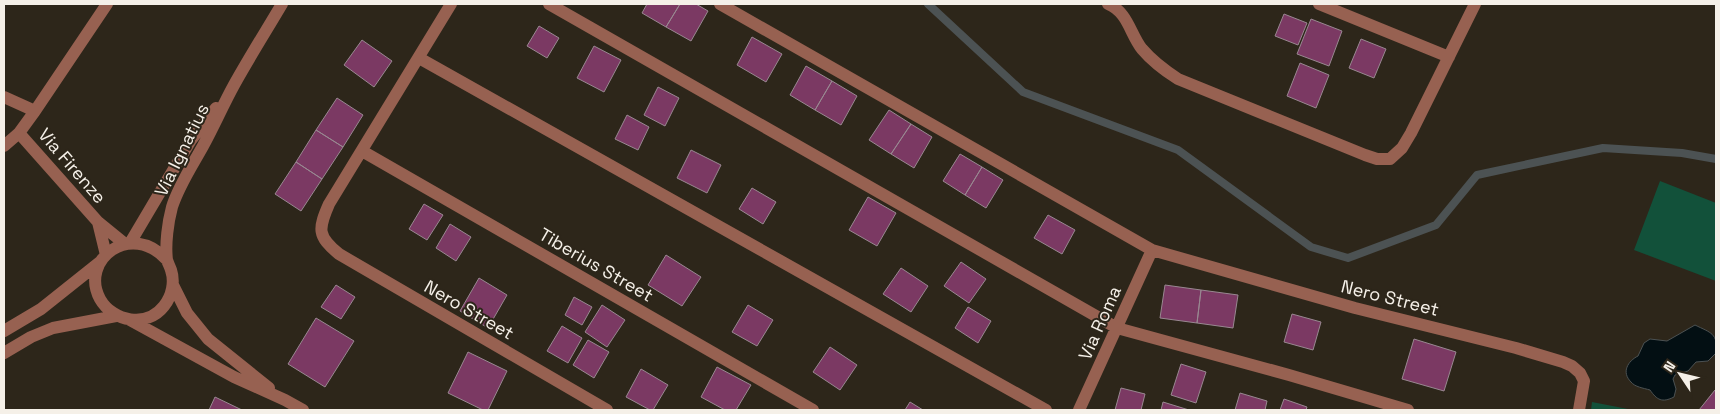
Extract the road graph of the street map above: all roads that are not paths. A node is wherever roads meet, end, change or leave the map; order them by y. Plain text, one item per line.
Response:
1 (107, 4) edge
2 (282, 4) edge
3 (451, 4) edge
4 (549, 4) edge
5 (720, 4) edge
6 (1108, 4) edge
7 (1319, 4) edge
8 (1474, 4) edge
9 (1449, 57) junction
10 (419, 58) junction
11 (233, 86) junction
12 (4, 97) edge
13 (35, 111) junction
14 (19, 132) junction
15 (4, 146) edge
16 (362, 151) junction
17 (98, 222) junction
18 (128, 244) junction
19 (1152, 250) junction
20 (104, 258) junction
21 (167, 260) junction
22 (173, 285) junction
23 (122, 318) junction
24 (1117, 328) junction
25 (4, 331) edge
26 (4, 352) edge
27 (285, 400) junction
28 (302, 410) edge
29 (607, 410) edge
30 (814, 410) edge
31 (1046, 410) edge
32 (1080, 410) edge
33 (1408, 410) edge
34 (1579, 410) edge

1 - 13 street
2 - 11 street, Via Ignatius
3 - 10 street
4 - 24 street
5 - 19 street
6 - 9 street
7 - 9 street
8 - 9 street
10 - 16 street
10 - 31 street
11 - 18 street, Via Ignatius
11 - 21 street, Via Ignatius
12 - 13 street
13 - 14 street
14 - 15 street
14 - 17 street, Via Firenze
16 - 29 street, Nero Street
16 - 30 street, Tiberius Street
17 - 18 street, Via Firenze
17 - 20 street, Via Firenze
18 - 20 street
18 - 21 street
19 - 24 street, Via Roma
19 - 34 street, Nero Street
20 - 23 street
20 - 25 street
21 - 22 street
22 - 23 street
22 - 27 street
23 - 26 street
23 - 27 street
24 - 32 street, Via Roma
24 - 33 street
27 - 28 street

